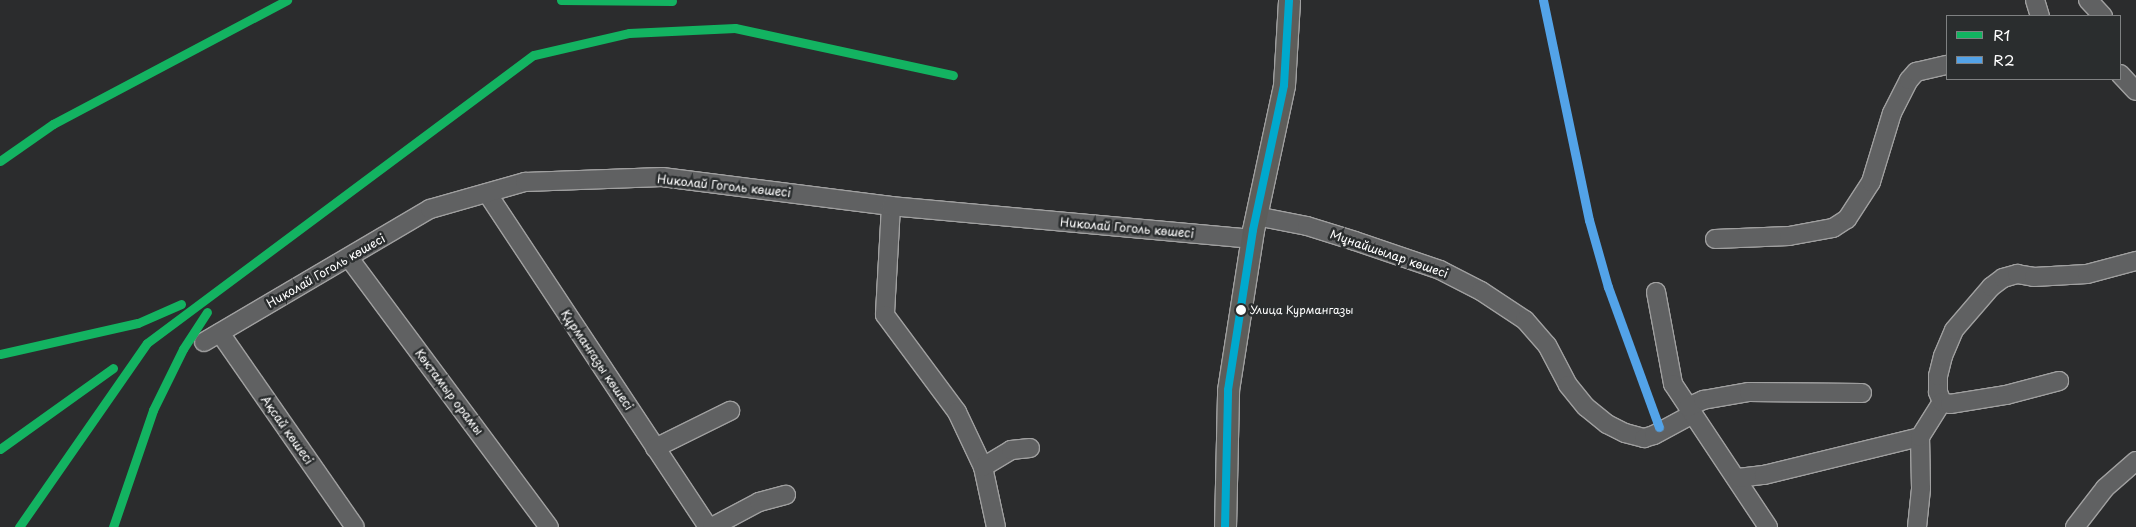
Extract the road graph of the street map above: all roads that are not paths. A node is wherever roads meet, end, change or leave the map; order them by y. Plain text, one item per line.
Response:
1 (1289, 0) edge
2 (2035, 0) edge
3 (2088, 0) edge
4 (2040, 15) edge
5 (2102, 15) edge
6 (1946, 65) edge
7 (2121, 75) edge
8 (2136, 91) edge
9 (486, 193) junction
10 (891, 206) junction
11 (1254, 228) junction
12 (1715, 238) dead end
13 (349, 258) junction
14 (2136, 261) edge
15 (1656, 292) dead end
16 (220, 333) junction
17 (204, 342) dead end
18 (2060, 381) dead end
19 (1862, 393) dead end
20 (1942, 402) junction
21 (730, 411) dead end
22 (1690, 411) junction
23 (1920, 437) junction
24 (656, 448) junction
25 (1030, 448) dead end
26 (2136, 460) edge
27 (983, 468) junction
28 (1738, 478) junction
29 (786, 495) dead end
30 (355, 527) edge
31 (548, 527) edge
32 (708, 527) edge
33 (712, 527) edge
34 (996, 527) edge
35 (1226, 527) edge
36 (1768, 527) edge
37 (1917, 527) edge
38 (2075, 527) edge

1 - 11 main road
2 - 4 street
3 - 5 street
6 - 12 street
7 - 8 street
9 - 10 street, Николай Гоголь көшесі
9 - 13 street, Николай Гоголь көшесі
9 - 24 street, Құрманғазы көшесі
10 - 11 street, Николай Гоголь көшесі
10 - 27 street
11 - 22 street, Мұнайшылар көшесі
11 - 35 main road
13 - 16 street, Николай Гоголь көшесі
13 - 31 street, Көктамыр орамы
14 - 20 street
15 - 22 street
16 - 17 street, Николай Гоголь көшесі
16 - 30 street, Ақсай көшесі
18 - 20 street
19 - 22 street, Мұнайшылар көшесі
20 - 23 street
21 - 24 street
22 - 28 street
23 - 28 street
23 - 37 street
24 - 32 street, Құрманғазы көшесі
25 - 27 street
26 - 38 street
27 - 34 street
28 - 36 street
29 - 33 street

